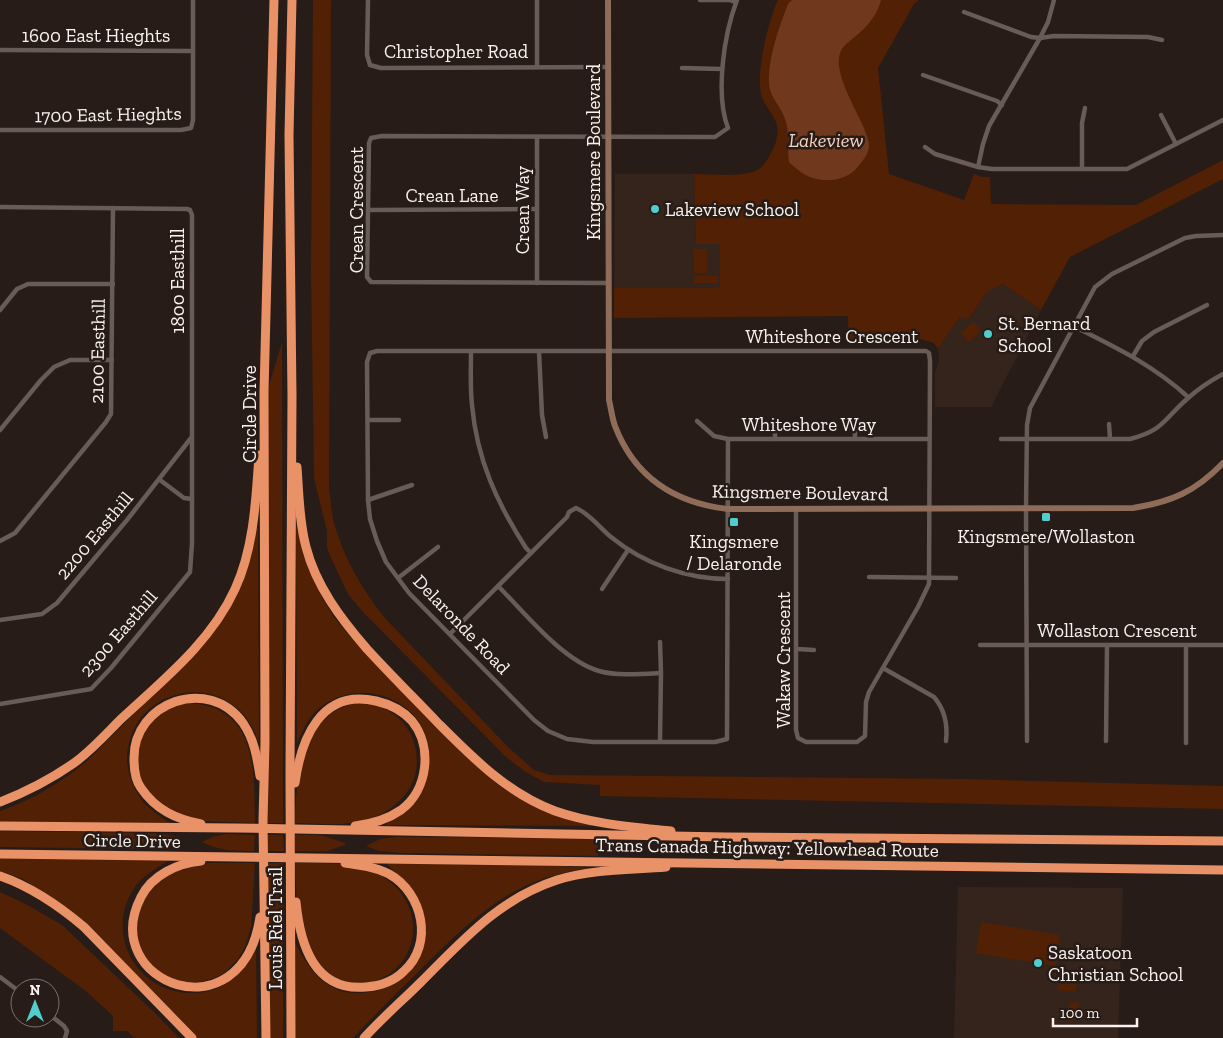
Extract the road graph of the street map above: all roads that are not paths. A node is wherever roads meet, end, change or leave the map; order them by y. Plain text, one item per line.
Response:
1 (193, 0) edge
2 (274, 0) edge
3 (292, 0) edge
4 (368, 0) edge
5 (537, 0) edge
6 (608, 0) edge
7 (700, 0) edge
8 (1054, 0) edge
9 (736, 1) edge
10 (964, 12) dead end
11 (1040, 38) junction
12 (1162, 40) dead end
13 (0, 50) edge
14 (193, 51) junction
15 (537, 67) junction
16 (608, 67) junction
17 (682, 68) dead end
18 (722, 69) junction
19 (923, 75) dead end
20 (1002, 105) junction
21 (1085, 108) dead end
22 (1161, 115) dead end
23 (1223, 120) edge
24 (0, 130) edge
25 (608, 136) junction
26 (537, 137) junction
27 (1176, 144) junction
28 (924, 147) dead end
29 (978, 167) junction
30 (1082, 169) junction
31 (0, 206) edge
32 (112, 208) junction
33 (537, 209) junction
34 (368, 210) junction
35 (1223, 235) edge
36 (537, 283) junction
37 (608, 283) junction
38 (112, 284) junction
39 (1207, 305) dead end
40 (0, 310) edge
41 (1073, 326) junction
42 (471, 351) junction
43 (539, 351) junction
44 (608, 351) junction
45 (1133, 356) junction
46 (112, 360) junction
47 (1223, 374) edge
48 (264, 392) junction
49 (292, 396) junction
50 (1188, 397) junction
51 (368, 420) junction
52 (399, 420) dead end
53 (696, 421) dead end
54 (855, 422) dead end
55 (775, 423) dead end
56 (1109, 424) dead end
57 (0, 430) edge
58 (546, 436) dead end
59 (192, 438) junction
60 (855, 438) junction
61 (1110, 438) junction
62 (728, 439) junction
63 (775, 439) junction
64 (929, 439) junction
65 (1001, 439) dead end
66 (1026, 439) junction
67 (1223, 463) edge
68 (160, 480) junction
69 (412, 485) dead end
70 (192, 500) junction
71 (368, 500) junction
72 (728, 508) junction
73 (1026, 508) junction
74 (796, 509) junction
75 (929, 509) junction
76 (0, 540) edge
77 (192, 543) joint
78 (438, 547) dead end
79 (628, 550) junction
80 (531, 553) junction
81 (398, 578) junction
82 (868, 578) dead end
83 (929, 578) junction
84 (956, 578) dead end
85 (728, 579) junction
86 (498, 586) junction
87 (602, 589) dead end
88 (0, 620) edge
89 (450, 634) junction
90 (660, 642) dead end
91 (1027, 644) junction
92 (980, 645) dead end
93 (1107, 645) junction
94 (1223, 645) edge
95 (1186, 646) junction
96 (797, 649) junction
97 (814, 650) dead end
98 (883, 668) junction
99 (660, 673) junction
100 (0, 704) edge
101 (660, 741) junction
102 (946, 741) dead end
103 (1027, 741) dead end
104 (1106, 741) dead end
105 (1186, 743) dead end
106 (0, 802) edge
107 (290, 818) junction
108 (263, 821) junction
109 (0, 826) edge
110 (236, 828) junction
111 (313, 830) junction
112 (726, 837) junction
113 (1223, 841) edge
114 (291, 845) junction
115 (0, 854) edge
116 (239, 858) junction
117 (310, 858) junction
118 (730, 862) junction
119 (1223, 870) edge
120 (0, 876) edge
121 (264, 892) junction
122 (60, 1023) edge
123 (65, 1038) edge
124 (192, 1038) edge
125 (266, 1038) edge
126 (292, 1038) edge
127 (364, 1038) edge

1 - 14 street, 1700 East Hieghts
2 - 48 highway, Circle Drive
3 - 49 highway
4 - 15 street, Christopher Road
5 - 15 street
6 - 16 street, Kingsmere Boulevard
7 - 9 street
8 - 11 street
9 - 18 street
10 - 11 street
11 - 12 street
11 - 20 street
13 - 14 street, 1600 East Hieghts
14 - 24 street, 1700 East Hieghts
15 - 16 street, Christopher Road
16 - 25 street, Kingsmere Boulevard
17 - 18 street
18 - 25 street, Crean Crescent
19 - 20 street
20 - 29 street
21 - 30 street
22 - 27 street
23 - 27 street
25 - 26 street, Crean Crescent
25 - 37 street, Kingsmere Boulevard
26 - 33 street, Crean Way
26 - 34 street, Crean Crescent
27 - 30 street
28 - 29 street
29 - 30 street
31 - 32 street, 1800 Easthill
32 - 38 street, 2100 Easthill
32 - 59 street, 1800 Easthill
33 - 34 street, Crean Lane
33 - 36 street, Crean Way
34 - 36 street, Crean Crescent
35 - 41 street, Wollaston Crescent
36 - 37 street, Crean Crescent
37 - 44 street, Kingsmere Boulevard
38 - 40 street
38 - 46 street, 2100 Easthill
39 - 45 street
41 - 45 street
41 - 66 street, Wollaston Crescent
42 - 43 street, Delaronde Road
42 - 51 street, Delaronde Road
42 - 80 street
43 - 44 street, Delaronde Road
43 - 58 street
44 - 64 street, Whiteshore Crescent
44 - 72 street, Kingsmere Boulevard
45 - 50 street
46 - 57 street
46 - 76 street, 2100 Easthill
47 - 50 street
48 - 106 highway
48 - 108 highway, Circle Drive
49 - 107 highway
49 - 112 highway
50 - 61 street
51 - 52 street
51 - 71 street, Delaronde Road
53 - 62 street
54 - 60 street
55 - 63 street
56 - 61 street
59 - 68 street, 2200 Easthill
59 - 70 street, 1800 Easthill
60 - 63 street, Whiteshore Way
60 - 64 street, Whiteshore Way
61 - 66 street
62 - 63 street, Whiteshore Way
62 - 72 street, Whiteshore Way
64 - 75 street, Whiteshore Crescent
65 - 66 street
66 - 73 street, Wollaston Crescent
67 - 73 street, Kingsmere Boulevard
68 - 70 street
68 - 88 street, 2200 Easthill
69 - 71 street
70 - 77 street, 1800 Easthill
71 - 81 street, Delaronde Road
72 - 74 street, Kingsmere Boulevard
72 - 85 street, Delaronde Road
73 - 75 street, Kingsmere Boulevard
73 - 91 street, Wollaston Crescent
74 - 75 street, Kingsmere Boulevard
74 - 96 street, Wakaw Crescent
75 - 83 street, Wakaw Crescent
77 - 100 street, 2300 Easthill
78 - 81 street
79 - 80 street
79 - 85 street
79 - 87 street
80 - 86 street
81 - 89 street, Delaronde Road
82 - 83 street
83 - 84 street
83 - 98 street, Wakaw Crescent
85 - 101 street, Delaronde Road
86 - 89 street
86 - 99 street
89 - 101 street, Delaronde Road
90 - 99 street
91 - 92 street
91 - 93 street, Wollaston Crescent
91 - 103 street
93 - 95 street, Wollaston Crescent
93 - 104 street
94 - 95 street, Wollaston Crescent
95 - 105 street
96 - 97 street
96 - 98 street, Wakaw Crescent
98 - 102 street
99 - 101 street
107 - 111 highway
107 - 114 highway, Louis Riel Trail
108 - 110 highway
108 - 121 highway, Circle Drive
109 - 110 highway, Circle Drive
110 - 111 highway, Circle Drive
111 - 112 highway, Trans Canada Highway: Yellowhead Route
112 - 113 highway, Trans Canada Highway: Yellowhead Route
114 - 117 highway
114 - 126 highway, Louis Riel Trail
115 - 116 highway, Circle Drive
116 - 117 highway, Circle Drive
116 - 121 highway
117 - 118 highway, Trans Canada Highway: Yellowhead Route
118 - 119 highway, Trans Canada Highway: Yellowhead Route
118 - 127 highway
120 - 124 highway
121 - 125 highway, Louis Riel Trail
122 - 123 street

